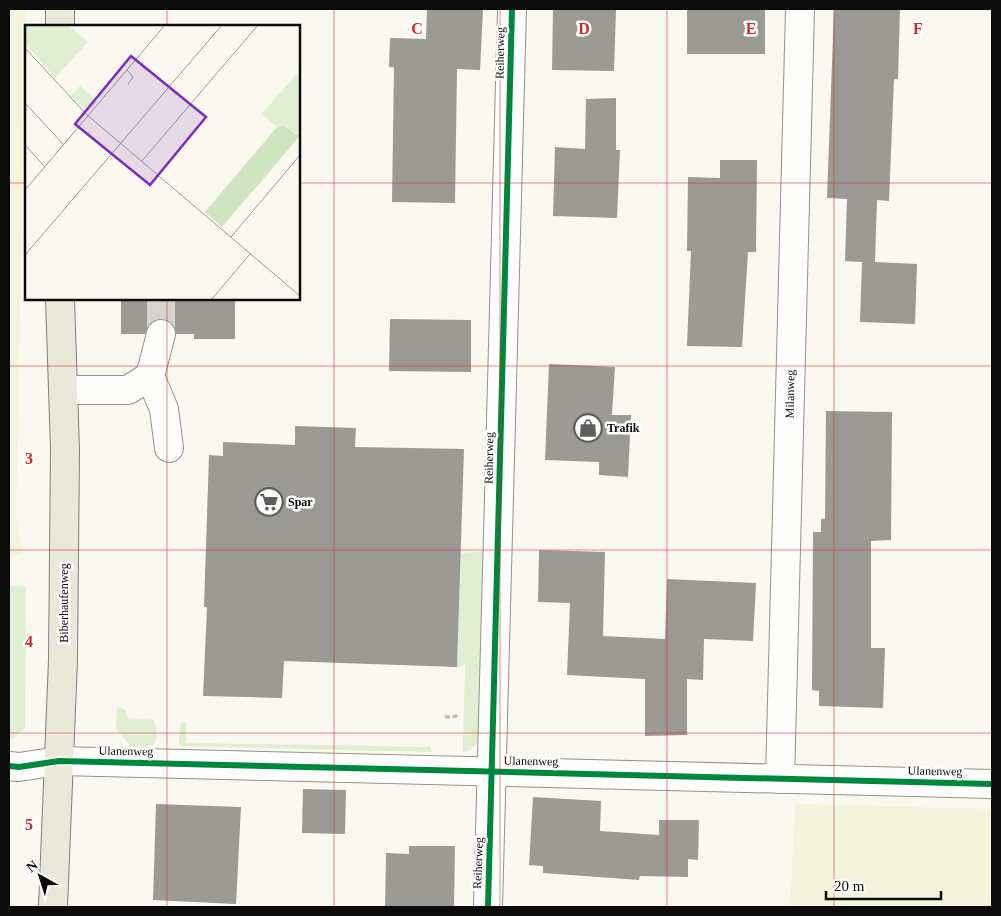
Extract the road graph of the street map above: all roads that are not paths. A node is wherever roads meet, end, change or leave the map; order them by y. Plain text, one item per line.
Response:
1 (60, 9) edge
2 (512, 9) edge
3 (800, 9) edge
4 (60, 25) edge
5 (60, 300) edge
6 (161, 334) tunnel mouth
7 (150, 376) junction
8 (64, 390) junction
9 (169, 448) dead end
10 (60, 761) junction
11 (9, 766) edge
12 (492, 772) junction
13 (780, 779) junction
14 (992, 784) edge
15 (53, 907) edge
16 (488, 907) edge

1 - 4 main road
2 - 12 street, Reiherweg
3 - 13 street, Milanweg
5 - 8 main road, Biberhaufenweg
6 - 7 street
7 - 8 street
7 - 9 street
8 - 10 main road, Biberhaufenweg
10 - 11 street, Ulanenweg
10 - 12 street, Ulanenweg
10 - 15 main road, Biberhaufenweg
12 - 13 street, Ulanenweg
12 - 16 street, Reiherweg
13 - 14 street, Ulanenweg

